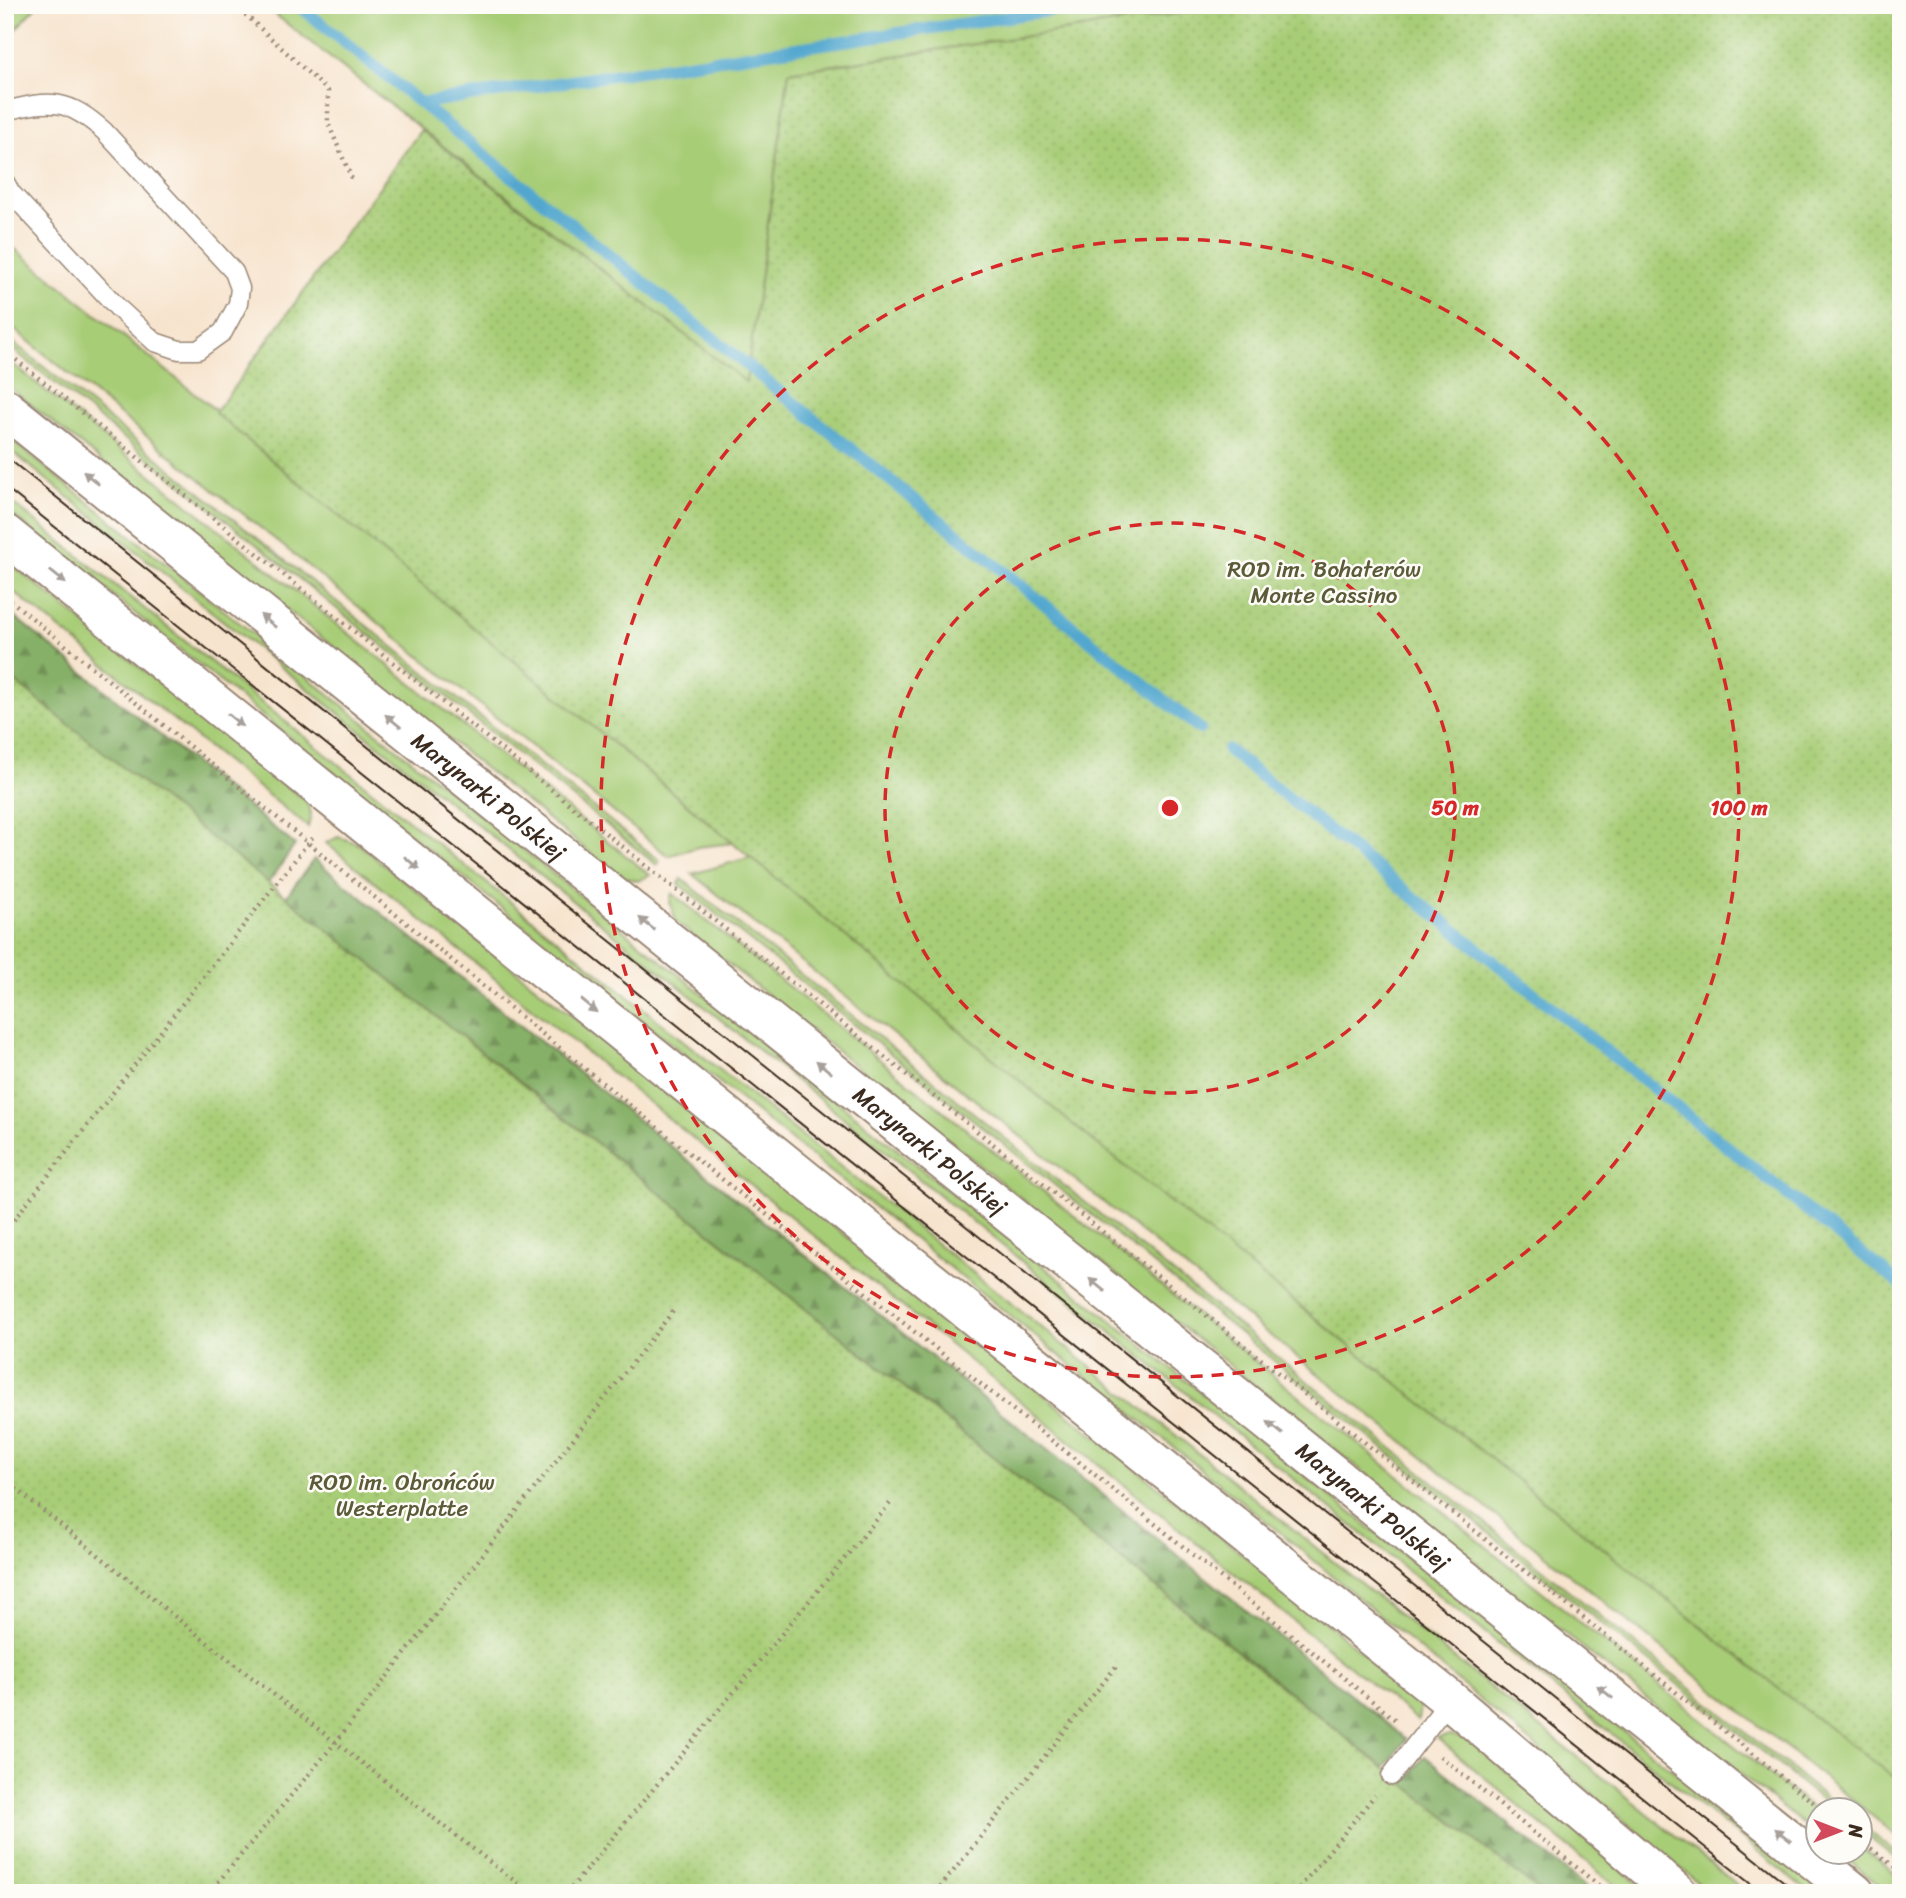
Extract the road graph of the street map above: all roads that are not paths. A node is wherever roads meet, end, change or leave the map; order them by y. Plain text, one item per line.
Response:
1 (6, 112) edge
2 (5, 182) edge
3 (5, 408) edge
4 (5, 534) edge
5 (1450, 1700) junction
6 (1391, 1776) road end
7 (1677, 1893) edge
8 (1855, 1893) edge

1 - 2 lane
8 -> 3 main road, Marynarki Polskiej
4 -> 5 main road
5 - 6 lane
5 - 7 main road

